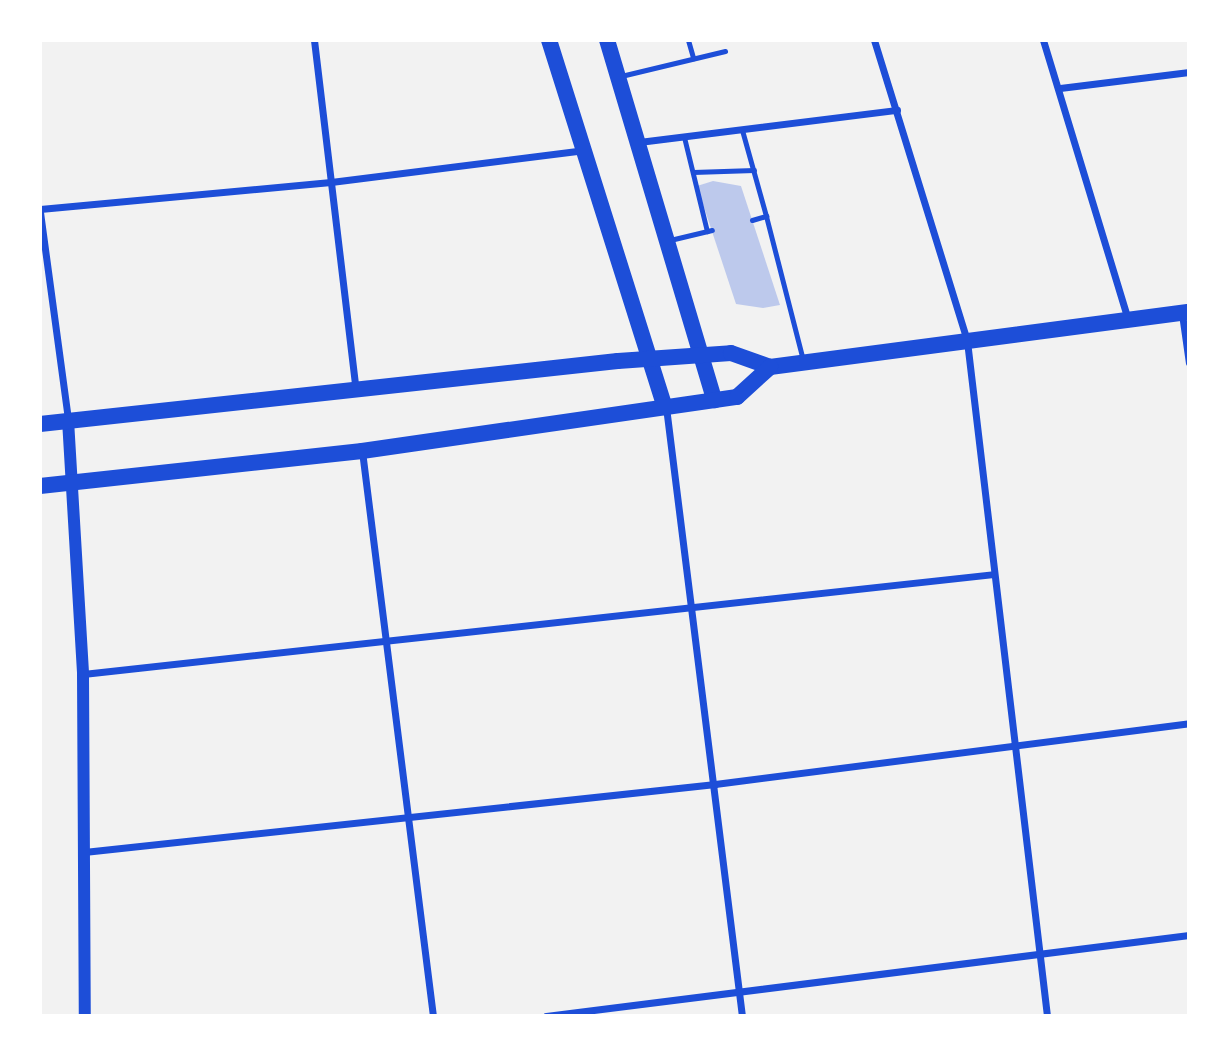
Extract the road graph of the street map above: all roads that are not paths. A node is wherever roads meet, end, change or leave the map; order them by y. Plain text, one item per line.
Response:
1 (314, 40) edge
2 (549, 40) edge
3 (607, 40) edge
4 (688, 40) edge
5 (874, 40) edge
6 (1043, 40) edge
7 (725, 51) dead end
8 (693, 58) junction
9 (1189, 72) edge
10 (618, 76) junction
11 (1060, 88) junction
12 (897, 110) junction
13 (742, 130) junction
14 (684, 137) junction
15 (639, 142) junction
16 (583, 150) junction
17 (754, 170) junction
18 (693, 172) junction
19 (331, 182) junction
20 (40, 211) edge
21 (766, 216) junction
22 (752, 220) dead end
23 (668, 241) junction
24 (1185, 312) edge
25 (1128, 320) junction
26 (967, 341) junction
27 (700, 356) junction
28 (650, 359) junction
29 (804, 363) junction
30 (1189, 363) edge
31 (771, 368) junction
32 (356, 392) junction
33 (715, 400) junction
34 (665, 407) junction
35 (68, 420) junction
36 (40, 424) edge
37 (362, 451) junction
38 (74, 481) junction
39 (43, 486) edge
40 (994, 574) junction
41 (691, 609) junction
42 (386, 641) junction
43 (83, 674) junction
44 (1189, 723) edge
45 (1015, 745) junction
46 (715, 784) junction
47 (407, 820) junction
48 (84, 852) junction
49 (1189, 935) edge
50 (1040, 954) junction
51 (739, 995) junction
52 (85, 1016) edge
53 (433, 1016) edge
54 (546, 1016) edge
55 (742, 1016) edge
56 (1047, 1016) edge

1 - 19 street
2 - 16 main road
3 - 10 main road
4 - 8 lane
5 - 12 street
6 - 11 street
7 - 8 lane
8 - 10 lane
9 - 11 street
10 - 15 main road
11 - 25 street
12 - 13 street
12 - 26 street
13 - 14 street
13 - 17 lane
14 - 15 street
14 - 18 lane
15 - 23 main road
16 - 19 street
16 - 28 main road
17 - 18 lane
17 - 21 lane
18 - 23 lane
19 - 20 street
19 - 32 street
20 - 35 street
21 - 22 lane
21 - 29 lane
23 - 27 main road
24 - 25 main road
24 - 30 street
25 - 26 main road
26 - 29 main road
26 - 40 street
27 - 28 main road
27 - 31 main road
27 - 33 main road
28 - 32 main road
28 - 34 main road
29 - 31 main road
31 - 33 main road
32 - 35 main road
33 - 34 main road
34 - 37 main road
34 - 41 street
35 - 36 main road
35 - 38 street
37 - 38 main road
37 - 42 street
38 - 39 main road
38 - 43 street
40 - 41 street
40 - 45 street
41 - 42 street
41 - 46 street
42 - 43 street
42 - 47 street
43 - 48 street
44 - 45 street
45 - 46 street
45 - 50 street
46 - 47 street
46 - 51 street
47 - 48 street
47 - 53 street
48 - 52 street
49 - 50 street
50 - 51 street
50 - 56 street
51 - 54 street
51 - 55 street

